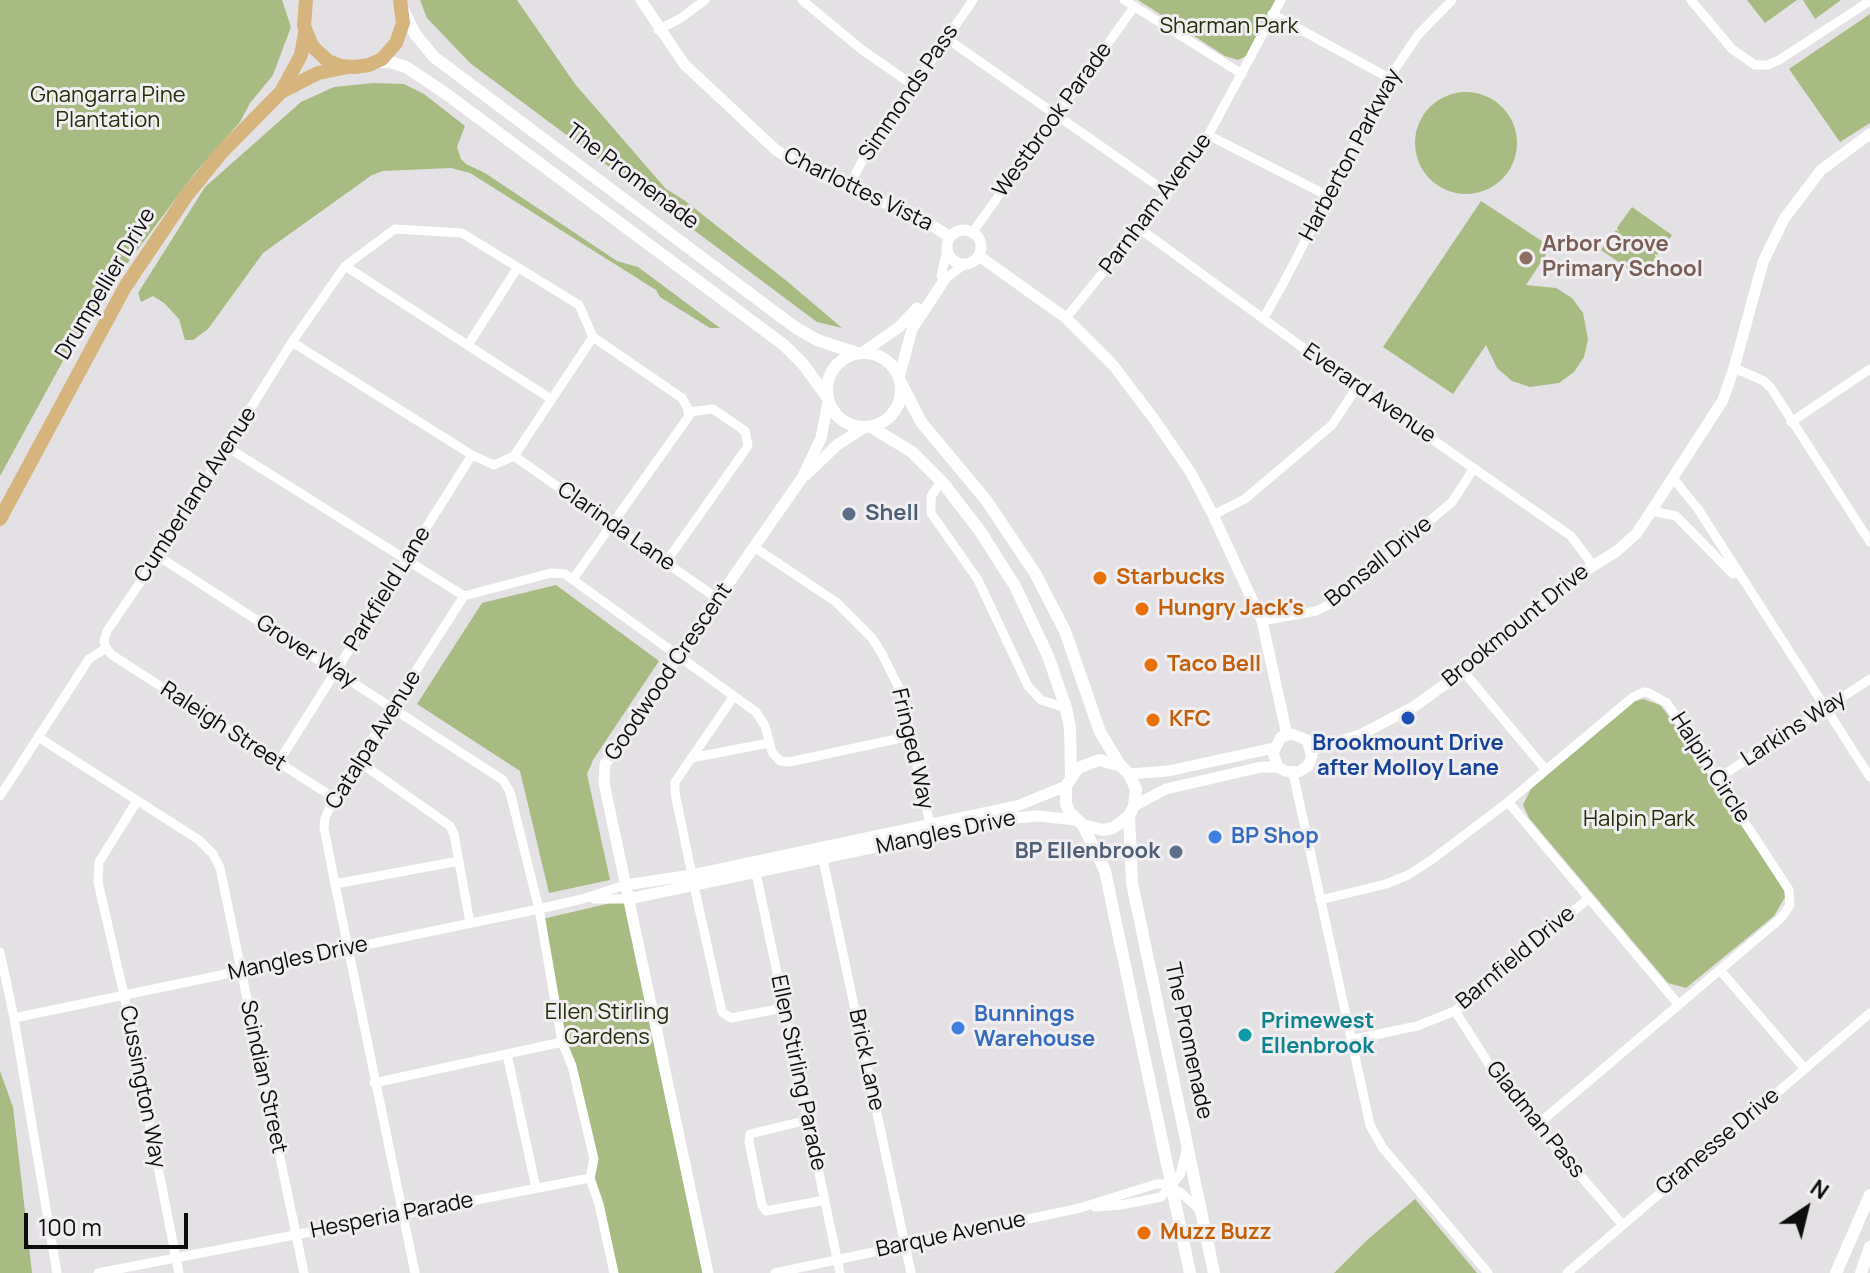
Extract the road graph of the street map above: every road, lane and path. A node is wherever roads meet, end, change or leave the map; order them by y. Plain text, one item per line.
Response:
1 (641, 0) edge
2 (705, 0) edge
3 (802, 0) edge
4 (973, 0) edge
5 (1124, 0) edge
6 (1281, 0) edge
7 (1452, 0) edge
8 (1691, 0) edge
9 (1870, 1) edge
10 (302, 4) edge
11 (401, 4) edge
12 (1134, 7) junction
13 (1272, 14) junction
14 (658, 30) junction
15 (305, 33) junction
16 (946, 38) junction
17 (376, 62) junction
18 (348, 67) junction
19 (1242, 74) junction
20 (1389, 78) junction
21 (914, 86) junction
22 (281, 92) junction
23 (1058, 116) junction
24 (1870, 134) edge
25 (1210, 136) junction
26 (849, 187) junction
27 (1168, 193) junction
28 (1328, 196) junction
29 (1140, 229) junction
30 (972, 233) junction
31 (950, 237) junction
32 (947, 250) junction
33 (979, 256) junction
34 (965, 264) junction
35 (345, 266) junction
36 (518, 267) junction
37 (943, 277) junction
38 (1066, 318) junction
39 (1263, 319) junction
40 (593, 337) junction
41 (292, 342) junction
42 (468, 345) junction
43 (860, 353) junction
44 (1734, 368) junction
45 (1870, 369) edge
46 (900, 381) junction
47 (1357, 387) junction
48 (551, 399) junction
49 (828, 399) junction
50 (688, 412) junction
51 (1791, 422) junction
52 (868, 427) junction
53 (227, 447) junction
54 (472, 455) junction
55 (514, 456) junction
56 (1474, 468) junction
57 (802, 478) junction
58 (1673, 478) junction
59 (941, 481) junction
60 (1652, 511) junction
61 (1213, 515) junction
62 (0, 519) edge
63 (612, 524) junction
64 (1870, 542) edge
65 (754, 547) junction
66 (158, 556) junction
67 (406, 560) junction
68 (666, 562) junction
69 (1592, 564) junction
70 (573, 579) junction
71 (1747, 588) junction
72 (464, 596) junction
73 (718, 599) junction
74 (1262, 621) junction
75 (109, 652) junction
76 (678, 656) junction
77 (335, 671) junction
78 (1463, 671) junction
79 (1870, 679) edge
80 (734, 696) junction
81 (1826, 707) junction
82 (1066, 708) junction
83 (393, 709) junction
84 (1287, 735) junction
85 (911, 736) junction
86 (38, 737) junction
87 (769, 743) junction
88 (1274, 748) junction
89 (1312, 750) junction
90 (691, 758) junction
91 (358, 761) junction
92 (278, 763) junction
93 (1278, 767) junction
94 (1125, 770) junction
95 (1546, 770) junction
96 (1293, 773) junction
97 (1870, 777) edge
98 (1717, 779) junction
99 (1068, 781) junction
100 (0, 796) edge
101 (334, 798) junction
102 (137, 801) junction
103 (1508, 802) junction
104 (1001, 809) junction
105 (1132, 811) junction
106 (991, 823) junction
107 (1079, 823) junction
108 (930, 824) junction
109 (822, 853) junction
110 (459, 861) junction
111 (756, 873) junction
112 (693, 880) junction
113 (335, 884) junction
114 (625, 885) junction
115 (1589, 898) junction
116 (582, 899) junction
117 (628, 899) junction
118 (1320, 900) junction
119 (539, 909) junction
120 (470, 923) junction
121 (348, 949) junction
122 (0, 952) edge
123 (1720, 970) junction
124 (241, 971) junction
125 (124, 995) junction
126 (1678, 1004) junction
127 (783, 1008) junction
128 (1455, 1011) junction
129 (1870, 1013) edge
130 (14, 1018) junction
131 (1350, 1040) junction
132 (562, 1042) junction
133 (507, 1054) junction
134 (1805, 1069) junction
135 (374, 1083) junction
136 (808, 1120) junction
137 (1537, 1125) junction
138 (1187, 1142) junction
139 (590, 1178) junction
140 (1171, 1187) junction
141 (536, 1188) junction
142 (1870, 1195) edge
143 (825, 1200) junction
144 (1870, 1205) edge
145 (1080, 1208) junction
146 (1201, 1211) junction
147 (402, 1214) junction
148 (1622, 1224) junction
149 (1851, 1233) junction
150 (296, 1234) junction
151 (906, 1245) junction
152 (1870, 1247) edge
153 (176, 1258) junction
154 (838, 1260) junction
155 (57, 1273) edge
156 (98, 1273) edge
157 (179, 1273) edge
158 (304, 1273) edge
159 (415, 1273) edge
160 (614, 1273) edge
161 (708, 1273) edge
162 (775, 1273) edge
163 (840, 1273) edge
164 (911, 1273) edge
165 (1190, 1273) edge
166 (1214, 1273) edge
167 (1488, 1273) edge
168 (1567, 1273) edge
169 (1836, 1273) edge
170 (1861, 1273) edge

1 - 14 street, Charlottes Vista
2 - 14 street
3 - 21 street
4 - 16 street, Simmonds Pass
5 - 12 street
6 - 13 street, Parnham Avenue
7 - 20 street, Harberton Parkway
8 - 9 street
10 - 15 main road
11 - 17 main road
11 - 43 main road, The Promenade
12 - 19 street
12 - 23 street, Westbrook Parade
13 - 19 street, Parnham Avenue
13 - 20 street
14 - 26 street, Charlottes Vista
15 - 18 main road
15 - 22 main road, Drumpellier Drive
16 - 21 street, Simmonds Pass
16 - 23 street
17 - 18 main road, Drumpellier Drive
17 - 49 main road, The Promenade
18 - 22 main road, Drumpellier Drive
19 - 25 street, Parnham Avenue
20 - 28 street, Harberton Parkway
21 - 26 street, Simmonds Pass
22 - 62 main road, Drumpellier Drive
23 - 27 street
23 - 30 street, Westbrook Parade
24 - 44 street, Brookmount Drive
25 - 27 street, Parnham Avenue
25 - 28 street
26 - 31 street, Charlottes Vista
27 - 29 street, Parnham Avenue
28 - 39 street, Harberton Parkway
29 - 38 street, Parnham Avenue
29 - 39 street, Everard Avenue
30 - 31 street
30 - 33 street
31 - 32 street
32 - 34 street
32 - 37 street
33 - 34 street
33 - 38 street
34 - 37 street
35 - 36 street, Cumberland Avenue
35 - 41 street, Cumberland Avenue
35 - 42 street
36 - 40 street, Cumberland Avenue
36 - 42 street
37 - 43 street
37 - 46 street
38 - 61 street
39 - 47 street, Everard Avenue
40 - 48 street
40 - 50 street, Cumberland Avenue
41 - 53 street, Cumberland Avenue
41 - 54 street
42 - 48 street
43 - 46 main road
43 - 49 main road
44 - 51 street
44 - 58 street, Brookmount Drive
45 - 51 street
46 - 52 main road
46 - 94 main road
47 - 56 street, Everard Avenue
47 - 61 street
48 - 55 street
49 - 52 main road
49 - 57 street, Goodwood Crescent
50 - 63 street
50 - 68 street
51 - 64 street
52 - 57 street, Goodwood Crescent
52 - 59 main road
53 - 66 street, Cumberland Avenue
53 - 67 street
54 - 55 street
54 - 67 street, Parkfield Lane
55 - 63 street, Clarinda Lane
56 - 69 street, Everard Avenue
56 - 74 street, Bonsall Drive
57 - 65 street, Goodwood Crescent
58 - 60 street, Brookmount Drive
58 - 71 street
59 - 82 main road
59 - 82 street
60 - 69 street, Brookmount Drive
60 - 71 street
61 - 74 street
63 - 68 street, Clarinda Lane
63 - 70 street
65 - 73 street, Goodwood Crescent
65 - 85 street, Fringed Way
66 - 75 street, Cumberland Avenue
66 - 77 street, Grover Way
67 - 72 street
67 - 77 street, Parkfield Lane
68 - 73 street, Clarinda Lane
69 - 78 street, Brookmount Drive
70 - 72 street
70 - 76 street
71 - 81 street
72 - 83 street, Catalpa Avenue
73 - 76 street, Goodwood Crescent
74 - 84 street
75 - 86 street, Cumberland Avenue
75 - 92 street, Raleigh Street
76 - 80 street
76 - 114 street, Goodwood Crescent
77 - 83 street, Grover Way
77 - 92 street, Parkfield Lane
78 - 89 street, Brookmount Drive
78 - 95 street
79 - 81 street, Larkins Way
80 - 87 street
80 - 90 street
81 - 97 street
81 - 98 street, Larkins Way
82 - 99 main road
83 - 91 street, Catalpa Avenue
83 - 119 street, Grover Way
84 - 88 street
84 - 89 street
85 - 87 street
85 - 108 street, Fringed Way
86 - 100 street, Cumberland Avenue
86 - 102 street, Scindian Street
87 - 90 street
88 - 93 street
88 - 94 street
89 - 96 street
90 - 112 street
91 - 101 street, Catalpa Avenue
91 - 110 street
92 - 101 street, Raleigh Street
93 - 96 street
93 - 105 street
94 - 99 main road
94 - 105 main road
95 - 98 street, Halpin Circle
95 - 103 street, Halpin Circle
96 - 118 street
98 - 123 street, Halpin Circle
99 - 104 street, Mangles Drive
99 - 107 main road
101 - 113 street, Catalpa Avenue
102 - 124 street, Scindian Street
102 - 125 street, Cussington Way
103 - 115 street
103 - 118 street, Halpin Circle
104 - 106 street
104 - 108 street, Mangles Drive
105 - 107 main road
105 - 138 main road, The Promenade
106 - 107 street, Mangles Drive
106 - 109 street, Mangles Drive
107 - 140 main road, The Promenade
108 - 109 street, Mangles Drive
109 - 111 street, Mangles Drive
109 - 112 street, Mangles Drive
109 - 151 street, Brick Lane
110 - 113 street
110 - 120 street
111 - 112 street, Mangles Drive
111 - 127 street, Ellen Stirling Parade
112 - 114 street, Mangles Drive
112 - 117 street, Mangles Drive
112 - 127 street
113 - 121 street, Catalpa Avenue
114 - 116 street, Mangles Drive
114 - 117 street, Goodwood Crescent
115 - 126 street
115 - 128 street, Barnfield Drive
116 - 117 street, Mangles Drive
116 - 119 street, Mangles Drive
117 - 161 street
118 - 131 street
119 - 120 street, Mangles Drive
119 - 132 street, Grover Way
120 - 121 street, Mangles Drive
121 - 124 street, Mangles Drive
121 - 135 street, Catalpa Avenue
122 - 130 street
123 - 126 street, Halpin Circle
123 - 134 street
124 - 125 street, Mangles Drive
124 - 150 street, Scindian Street
125 - 130 street, Mangles Drive
125 - 153 street, Cussington Way
126 - 137 street, Halpin Circle
127 - 136 street, Ellen Stirling Parade
128 - 131 street, Barnfield Drive
128 - 137 street, Gladman Pass
129 - 134 street, Granesse Drive
130 - 155 street
131 - 167 street
132 - 133 street
132 - 139 street, Grover Way
133 - 135 street
133 - 141 street
134 - 148 street, Granesse Drive
135 - 147 street, Catalpa Avenue
136 - 143 street, Ellen Stirling Parade
136 - 143 street
137 - 148 street, Gladman Pass
138 - 140 street
138 - 146 main road, The Promenade
139 - 141 street, Hesperia Parade
139 - 160 street
140 - 145 street, Barque Avenue
140 - 145 street, Barque Avenue
140 - 146 street
140 - 165 main road, The Promenade
141 - 147 street, Hesperia Parade
142 - 149 main road
143 - 154 street, Ellen Stirling Parade
144 - 149 street
145 - 151 street, Barque Avenue
146 - 166 main road, The Promenade
147 - 150 street, Hesperia Parade
147 - 159 street, Catalpa Avenue
148 - 168 street, Granesse Drive
149 - 169 main road
150 - 153 street, Hesperia Parade
150 - 158 street, Scindian Street
151 - 154 street, Barque Avenue
151 - 164 street, Brick Lane
152 - 170 main road
153 - 156 street, Hesperia Parade
153 - 157 street, Cussington Way
154 - 162 street, Barque Avenue
154 - 163 street, Ellen Stirling Parade

